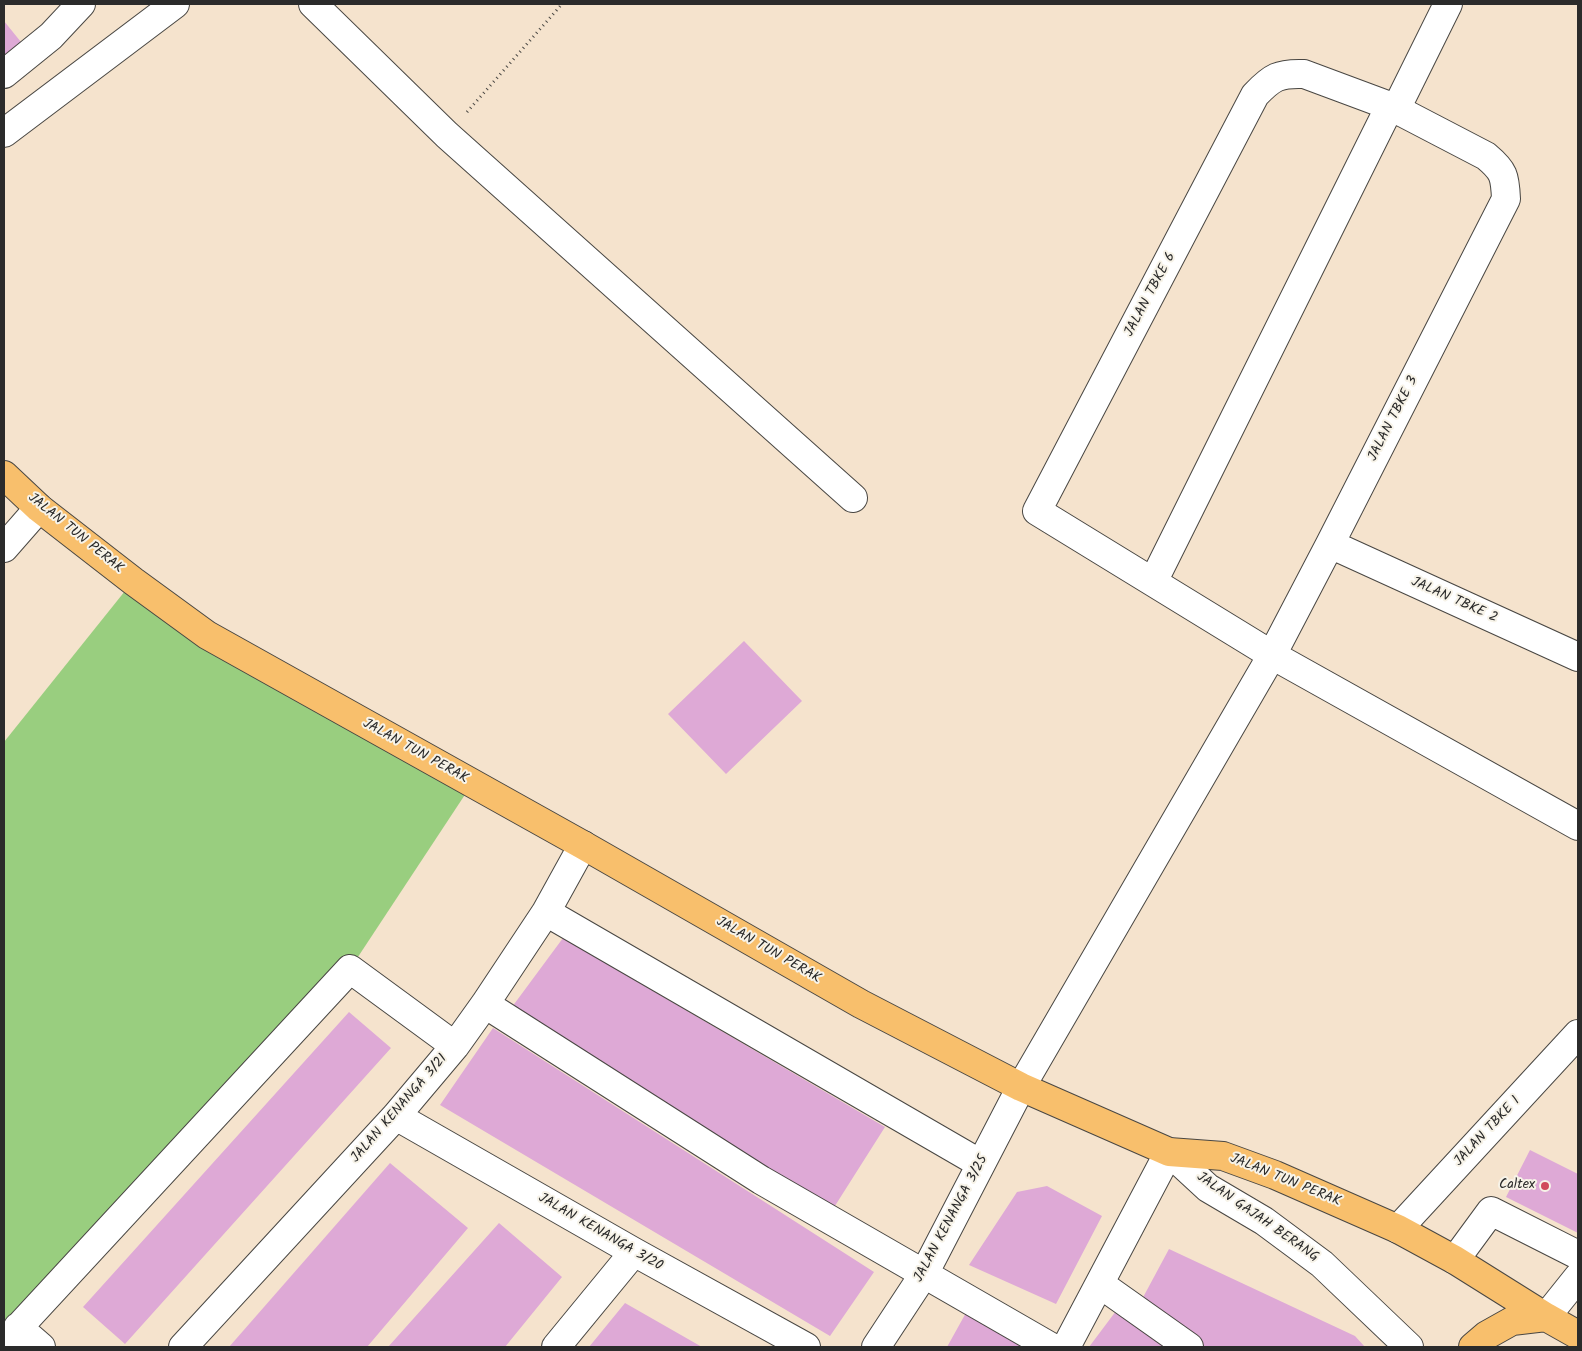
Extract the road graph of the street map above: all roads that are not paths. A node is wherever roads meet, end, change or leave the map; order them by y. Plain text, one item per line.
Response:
1 (81, 4) edge
2 (175, 4) edge
3 (313, 4) edge
4 (1448, 4) edge
5 (4, 74) edge
6 (1392, 108) junction
7 (4, 134) edge
8 (4, 475) edge
9 (852, 498) dead end
10 (40, 508) junction
11 (1330, 544) junction
12 (4, 548) edge
13 (1153, 582) junction
14 (1272, 655) junction
15 (1578, 657) edge
16 (1578, 826) edge
17 (583, 845) junction
18 (546, 912) junction
19 (485, 1004) junction
20 (1578, 1034) edge
21 (455, 1046) junction
22 (1021, 1086) junction
23 (396, 1116) junction
24 (1169, 1152) junction
25 (980, 1164) junction
26 (1398, 1229) junction
27 (634, 1252) junction
28 (1578, 1255) edge
29 (1454, 1260) junction
30 (924, 1274) junction
31 (1578, 1277) edge
32 (1100, 1284) junction
33 (1546, 1317) junction
34 (11, 1335) edge
35 (1578, 1335) edge
36 (41, 1347) edge
37 (182, 1347) edge
38 (556, 1347) edge
39 (806, 1347) edge
40 (876, 1347) edge
41 (1051, 1347) edge
42 (1066, 1347) edge
43 (1189, 1347) edge
44 (1409, 1347) edge
45 (1473, 1347) edge

1 - 5 street
2 - 7 street
3 - 9 street
4 - 6 street
6 - 11 street, JALAN TBKE 3
6 - 13 street
6 - 13 street, JALAN TBKE 6
8 - 10 main road, JALAN TUN PERAK
10 - 12 street
10 - 17 main road, JALAN TUN PERAK
11 - 14 street, JALAN TBKE 3
11 - 15 street, JALAN TBKE 2
13 - 14 street
14 - 16 street
14 - 22 street, JALAN KENANGA 3/25
17 - 18 street, JALAN KENANGA 3/21
17 - 22 main road, JALAN TUN PERAK
18 - 19 street, JALAN KENANGA 3/21
18 - 25 street
19 - 21 street, JALAN KENANGA 3/21
19 - 30 street
20 - 26 street, JALAN TBKE 1
21 - 23 street, JALAN KENANGA 3/21
21 - 34 street
22 - 24 main road, JALAN TUN PERAK
22 - 25 street, JALAN KENANGA 3/25
23 - 27 street, JALAN KENANGA 3/20
23 - 37 street, JALAN KENANGA 3/21
24 - 26 main road, JALAN TUN PERAK
24 - 32 street
24 - 44 street, JALAN GAJAH BERANG
25 - 30 street, JALAN KENANGA 3/25
26 - 29 main road, JALAN TUN PERAK
27 - 38 street
27 - 39 street, JALAN KENANGA 3/20
28 - 29 street
29 - 33 main road, JALAN TUN PERAK
30 - 40 street, JALAN KENANGA 3/25
30 - 41 street
31 - 33 street
32 - 42 street
32 - 43 street
33 - 35 main road, JALAN TUN PERAK
33 - 45 main road
34 - 36 street

